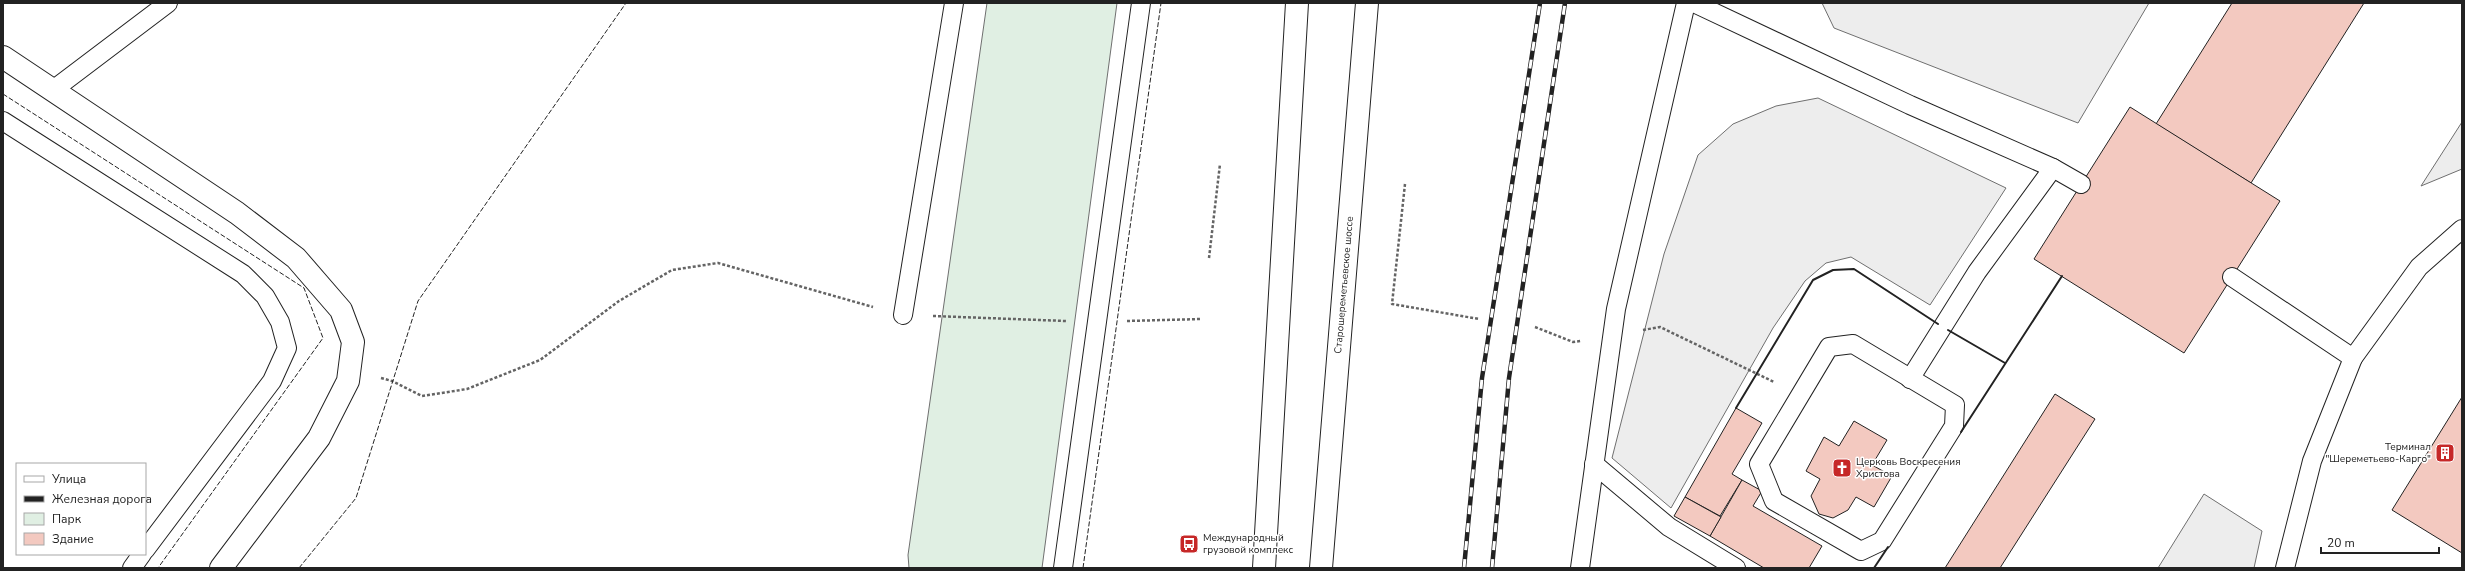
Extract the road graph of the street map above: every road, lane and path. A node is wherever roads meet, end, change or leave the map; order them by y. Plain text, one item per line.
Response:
1 (168, 3) edge
2 (954, 3) edge
3 (1141, 3) edge
4 (1296, 3) edge
5 (1367, 3) edge
6 (1686, 3) edge
7 (1694, 3) edge
8 (3, 57) edge
9 (53, 90) junction
10 (3, 121) edge
11 (1220, 164) dead end
12 (2053, 168) junction
13 (1406, 184) dead end
14 (2081, 184) dead end
15 (2462, 229) edge
16 (1209, 258) dead end
17 (2232, 277) dead end
18 (904, 315) junction
19 (1479, 318) dead end
20 (1201, 319) dead end
21 (1096, 322) junction
22 (1534, 327) dead end
23 (1611, 336) junction
24 (2353, 358) junction
25 (349, 370) junction
26 (1910, 379) junction
27 (1799, 397) junction
28 (1594, 464) junction
29 (146, 549) edge
30 (141, 555) edge
31 (132, 568) edge
32 (222, 568) edge
33 (1063, 568) edge
34 (1264, 568) edge
35 (1321, 568) edge
36 (1580, 568) edge
37 (1736, 568) edge
38 (2285, 568) edge

1 - 9 lane
2 - 18 lane
3 - 21 lane
4 - 34 main road
5 - 35 main road, Старошереметьевское шоссе
6 - 23 lane
7 - 12 lane
8 - 9 main road
9 - 25 main road
10 - 29 lane
11 - 16 path
12 - 14 lane
12 - 26 lane
13 - 19 path
15 - 24 lane
17 - 24 lane
18 - 21 path
18 - 25 path
20 - 21 path
21 - 33 lane
22 - 23 path
23 - 27 path
23 - 28 lane
24 - 38 lane
25 - 32 main road
26 - 27 lane
26 - 27 lane
28 - 36 lane
28 - 37 lane
30 - 31 lane

